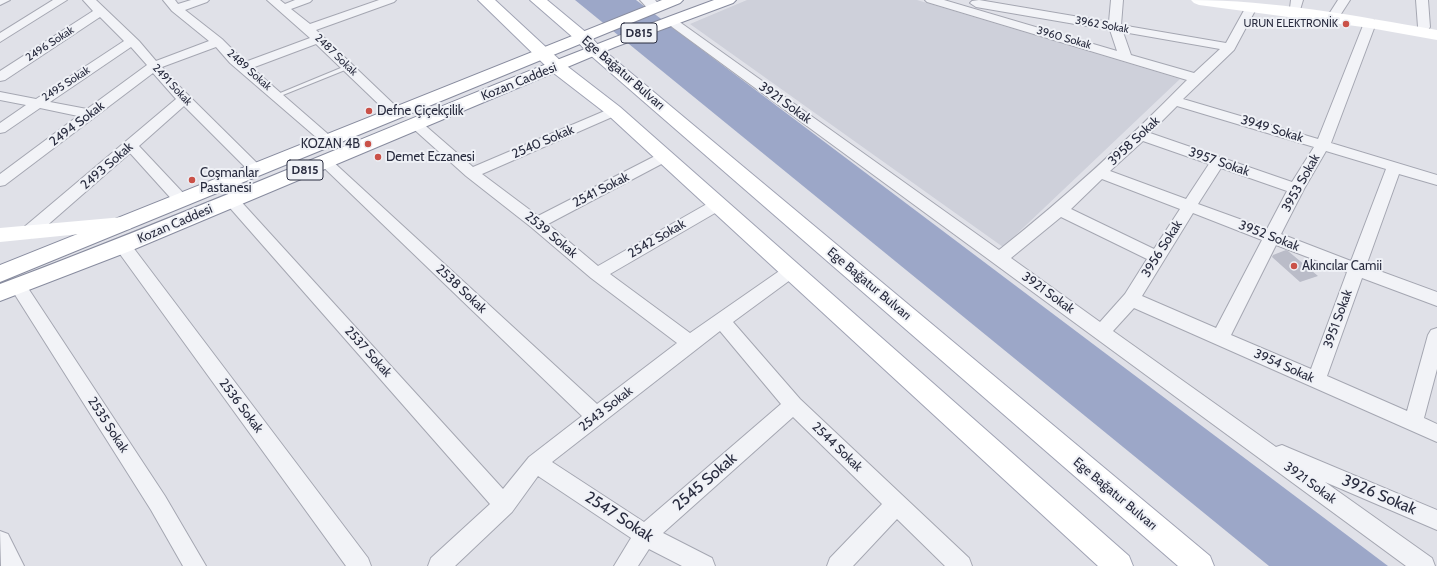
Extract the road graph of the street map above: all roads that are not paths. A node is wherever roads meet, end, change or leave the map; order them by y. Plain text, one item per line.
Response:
1 (4, 0) edge
2 (61, 0) edge
3 (89, 0) edge
4 (204, 0) edge
5 (306, 0) edge
6 (390, 0) edge
7 (486, 0) edge
8 (538, 0) edge
9 (675, 0) edge
10 (728, 0) edge
11 (931, 0) edge
12 (1117, 0) edge
13 (1199, 0) edge
14 (1234, 0) edge
15 (1344, 0) edge
16 (1422, 0) edge
17 (0, 2) edge
18 (172, 4) edge
19 (278, 4) edge
20 (651, 4) edge
21 (972, 4) edge
22 (1297, 4) edge
23 (1251, 7) junction
24 (101, 11) junction
25 (1335, 14) junction
26 (670, 21) junction
27 (1370, 23) junction
28 (1115, 27) junction
29 (308, 29) junction
30 (1433, 30) edge
31 (0, 38) edge
32 (318, 39) junction
33 (132, 41) junction
34 (596, 41) junction
35 (218, 42) junction
36 (1230, 47) junction
37 (1125, 56) junction
38 (549, 60) junction
39 (154, 66) junction
40 (243, 67) junction
41 (348, 67) junction
42 (0, 77) edge
43 (1196, 78) junction
44 (0, 96) edge
45 (276, 96) junction
46 (184, 99) junction
47 (1176, 101) junction
48 (36, 103) junction
49 (614, 112) junction
50 (396, 113) junction
51 (90, 114) junction
52 (415, 124) junction
53 (0, 128) edge
54 (1141, 134) junction
55 (328, 141) junction
56 (1323, 144) junction
57 (130, 145) junction
58 (664, 157) junction
59 (325, 162) junction
60 (1217, 162) junction
61 (1394, 167) junction
62 (256, 170) junction
63 (471, 173) junction
64 (1100, 173) junction
65 (1437, 180) edge
66 (0, 181) edge
67 (1296, 189) junction
68 (181, 200) junction
69 (231, 200) junction
70 (717, 205) junction
71 (1190, 206) junction
72 (1060, 210) junction
73 (538, 223) junction
74 (29, 232) junction
75 (0, 235) edge
76 (1273, 237) junction
77 (117, 239) junction
78 (1158, 257) junction
79 (1000, 258) junction
80 (1355, 269) junction
81 (791, 271) junction
82 (0, 274) edge
83 (597, 274) junction
84 (9, 290) edge
85 (1131, 299) junction
86 (1437, 299) edge
87 (722, 320) junction
88 (1101, 332) junction
89 (1437, 335) edge
90 (1220, 338) junction
91 (690, 343) junction
92 (1316, 380) junction
93 (793, 405) junction
94 (597, 417) junction
95 (1413, 423) junction
96 (1437, 433) edge
97 (1254, 442) junction
98 (536, 463) junction
99 (504, 504) junction
100 (896, 504) junction
101 (1437, 520) edge
102 (645, 535) junction
103 (0, 541) edge
104 (13, 566) edge
105 (195, 566) edge
106 (360, 566) edge
107 (439, 566) edge
108 (625, 566) edge
109 (704, 566) edge
110 (838, 566) edge
111 (961, 566) edge
112 (1119, 566) edge
113 (1200, 566) edge
114 (1424, 566) edge

1 - 17 street
2 - 31 street
3 - 24 street, 2491 Sokak
4 - 18 street
5 - 19 street
6 - 29 street
7 - 38 main road
8 - 34 main road, Ege Bağatur Bulvarı
9 - 20 main road, Kozan Caddesi / D815
10 - 26 main road, Kozan Caddesi / D815
11 - 21 street, 3960 Sokak
12 - 28 street
13 - 23 main road
14 - 22 main road
15 - 25 street
16 - 30 street
18 - 35 street, 2489 Sokak
19 - 29 street, 2487 Sokak
20 - 34 main road, Kozan Caddesi / D815
21 - 28 street, 3962 Sokak
21 - 37 street, 3960 Sokak
22 - 25 main road
23 - 27 main road
23 - 36 street, 3958 Sokak
24 - 33 street, 2491 Sokak
24 - 42 street, 2496 Sokak
25 - 30 main road
26 - 34 main road, Kozan Caddesi / D815
26 - 79 street, 3921 Sokak
27 - 30 main road
27 - 56 street, 3953 Sokak
28 - 36 street, 3962 Sokak
28 - 37 street
29 - 32 street, 2487 Sokak
32 - 40 street
32 - 41 street, 2487 Sokak
33 - 39 street, 2491 Sokak
33 - 48 street, 2495 Sokak
34 - 38 main road, Kozan Caddesi / D815
34 - 113 main road, Ege Bağatur Bulvarı
35 - 39 street, 2494 Sokak
35 - 40 street, 2489 Sokak
36 - 43 street, 3958 Sokak
37 - 43 street, 3960 Sokak
38 - 49 main road
38 - 50 main road, Kozan Caddesi / D815
38 - 52 main road, Kozan Caddesi / D815
39 - 46 street, 2491 Sokak
39 - 51 street, 2494 Sokak
40 - 45 street, 2489 Sokak
41 - 45 lane
41 - 50 street, 2487 Sokak
43 - 47 street, 3958 Sokak
44 - 48 street
45 - 55 street, 2489 Sokak
46 - 57 street, 2493 Sokak
46 - 62 street, 2491 Sokak
47 - 54 street, 3958 Sokak
47 - 56 street, 3949 Sokak
48 - 51 street
48 - 53 street, 2495 Sokak
49 - 58 main road
49 - 63 street, 2540 Sokak
50 - 55 main road, Kozan Caddesi / D815
51 - 66 street, 2494 Sokak
52 - 59 main road, Kozan Caddesi / D815
52 - 63 street, 2539 Sokak
54 - 60 street, 3957 Sokak
54 - 64 street, 3958 Sokak
55 - 62 main road, Kozan Caddesi / D815
56 - 61 street, 3949 Sokak
56 - 67 street, 3953 Sokak
57 - 68 street
57 - 74 street, 2493 Sokak
58 - 70 main road
58 - 73 street, 2541 Sokak
59 - 69 main road, Kozan Caddesi / D815
59 - 94 street, 2538 Sokak
60 - 67 street, 3957 Sokak
60 - 71 street, 3956 Sokak
61 - 65 street, 3949 Sokak
61 - 80 street, 3951 Sokak
62 - 68 main road, Kozan Caddesi / D815
63 - 73 street, 2539 Sokak
64 - 71 street, 3952 Sokak
64 - 72 street, 3958 Sokak
67 - 76 street, 3953 Sokak
68 - 77 main road, Kozan Caddesi / D815
69 - 77 main road, Kozan Caddesi / D815
69 - 99 street, 2537 Sokak
70 - 81 main road
70 - 83 street, 2542 Sokak
71 - 76 street, 3952 Sokak
71 - 78 street, 3956 Sokak
72 - 78 street
72 - 79 street, 3958 Sokak
73 - 83 street, 2539 Sokak
74 - 75 main road
74 - 77 main road
76 - 80 street, 3952 Sokak
76 - 90 street, 3953 Sokak
77 - 82 main road, Kozan Caddesi / D815
77 - 84 main road, Kozan Caddesi / D815
77 - 106 street, 2536 Sokak
78 - 85 street, 3956 Sokak
79 - 88 street, 3921 Sokak
80 - 86 street, 3952 Sokak
80 - 92 street, 3951 Sokak
81 - 87 street, 2543 Sokak
81 - 112 main road
83 - 91 street, 2539 Sokak
84 - 105 street, 2535 Sokak
85 - 88 street, 3956 Sokak
85 - 90 street, 3954 Sokak
87 - 91 street, 2543 Sokak
87 - 93 street, 2544 Sokak
88 - 97 street, 3921 Sokak
89 - 95 street
90 - 92 street, 3954 Sokak
91 - 94 street, 2543 Sokak
92 - 95 street, 3954 Sokak
93 - 100 street, 2544 Sokak
93 - 102 street, 2545 Sokak
94 - 98 street, 2543 Sokak
95 - 96 street, 3954 Sokak
97 - 101 street, 3926 Sokak
97 - 114 street, 3921 Sokak
98 - 99 street, 2543 Sokak
98 - 102 street, 2547 Sokak
99 - 107 street, 2543 Sokak
100 - 110 street
100 - 111 street, 2544 Sokak
102 - 108 street, 2545 Sokak
102 - 109 street, 2547 Sokak
103 - 104 street

